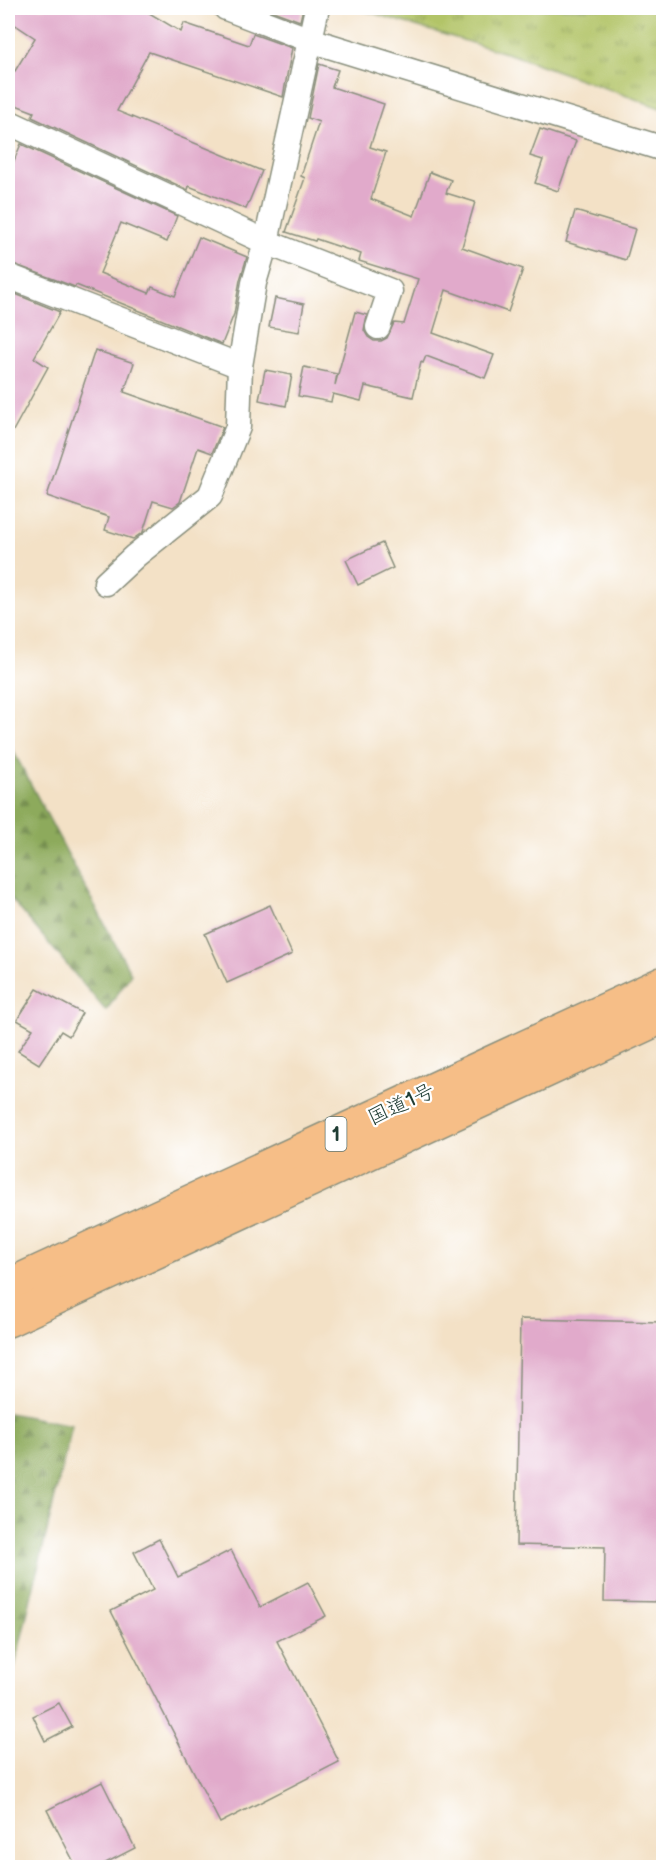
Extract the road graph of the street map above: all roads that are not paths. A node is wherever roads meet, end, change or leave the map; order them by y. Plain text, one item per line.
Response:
1 (226, 8) edge
2 (317, 8) edge
3 (310, 40) junction
4 (8, 122) edge
5 (663, 149) edge
6 (266, 242) junction
7 (8, 276) edge
8 (378, 327) dead end
9 (240, 366) junction
10 (106, 583) dead end
11 (663, 982) edge
12 (663, 1016) edge
13 (8, 1286) edge
14 (8, 1320) edge

1 - 3 street
2 - 3 street
3 - 5 street
3 - 6 street
4 - 6 street
6 - 8 street
6 - 9 street
7 - 9 street
9 - 10 street
11 - 13 highway, 国道1号 / 1
12 - 14 highway, 国道1号 / 1

